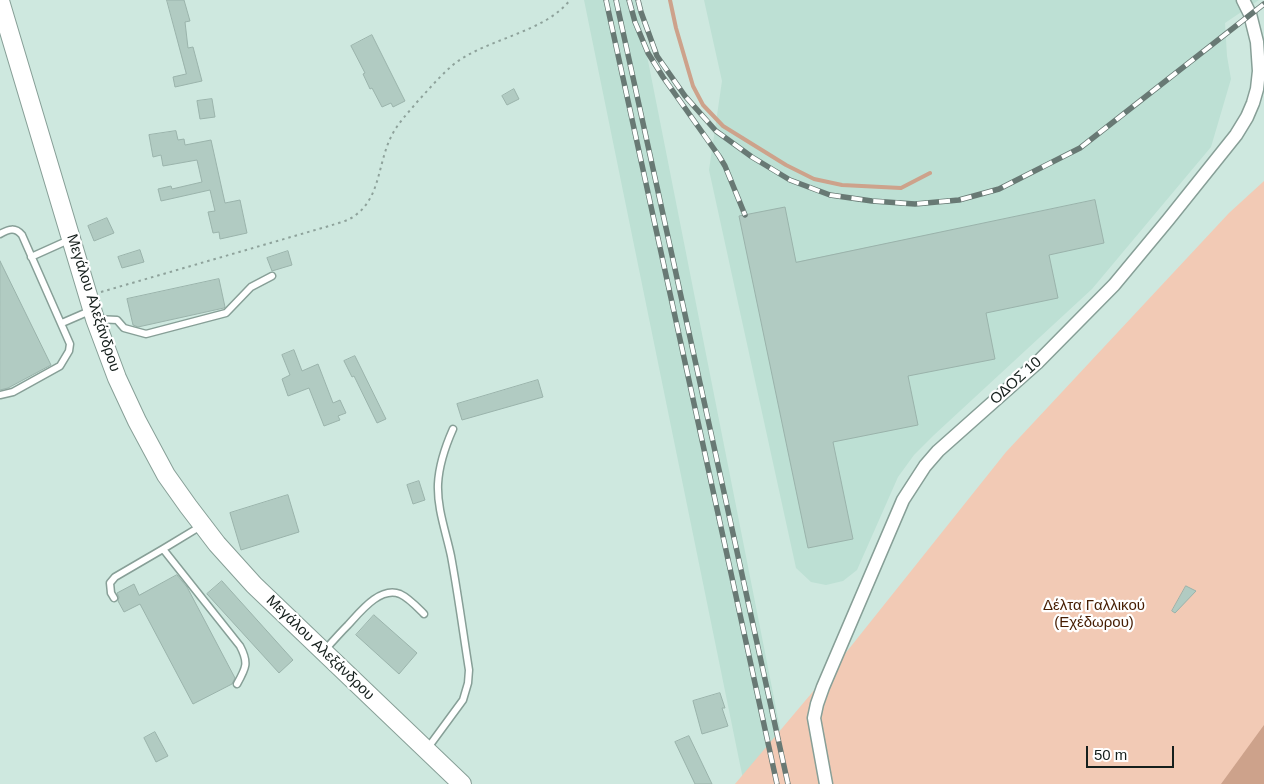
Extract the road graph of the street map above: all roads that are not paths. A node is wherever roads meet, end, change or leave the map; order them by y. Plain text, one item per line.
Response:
1 (0, 0) edge
2 (1246, 2) edge
3 (0, 234) edge
4 (72, 239) junction
5 (31, 257) junction
6 (272, 276) dead end
7 (92, 308) junction
8 (62, 323) junction
9 (0, 395) edge
10 (453, 429) dead end
11 (202, 525) junction
12 (163, 549) junction
13 (114, 598) dead end
14 (424, 614) dead end
15 (324, 652) junction
16 (237, 684) dead end
17 (427, 750) junction
18 (462, 784) edge
19 (826, 784) edge

1 - 4 street, Μεγάλου Αλεξάνδρου
2 - 19 street, ΟΔΟΣ 10
3 - 5 lane
4 - 5 lane
4 - 7 street, Μεγάλου Αλεξάνδρου
5 - 8 lane
6 - 7 lane
7 - 8 lane
7 - 11 street, Μεγάλου Αλεξάνδρου
8 - 9 lane
10 - 17 lane
11 - 12 lane
11 - 15 street, Μεγάλου Αλεξάνδρου
12 - 13 lane
12 - 16 lane
14 - 15 lane
15 - 17 street, Μεγάλου Αλεξάνδρου
17 - 18 street, Μεγάλου Αλεξάνδρου

